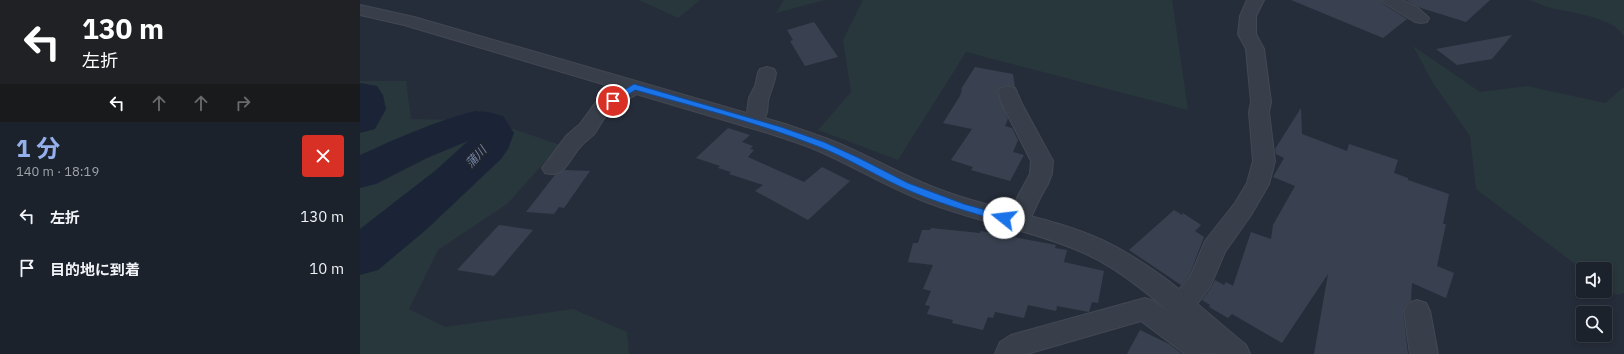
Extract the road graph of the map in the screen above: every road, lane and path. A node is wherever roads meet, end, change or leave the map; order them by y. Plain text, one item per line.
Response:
1 (1256, 0) edge
2 (1390, 0) edge
3 (360, 10) edge
4 (1420, 18) dead end
5 (767, 73) dead end
6 (634, 87) junction
7 (1008, 92) dead end
8 (750, 120) junction
9 (553, 168) dead end
10 (1018, 222) junction
11 (1180, 307) junction
12 (1417, 311) dead end
13 (1230, 350) edge
14 (1009, 354) edge
15 (1424, 354) edge

1 - 11 street
2 - 4 street
3 - 6 street
5 - 8 street
6 - 8 street
6 - 9 street
7 - 10 street
8 - 10 street
10 - 11 street
11 - 13 street
12 - 15 street
13 - 14 street

